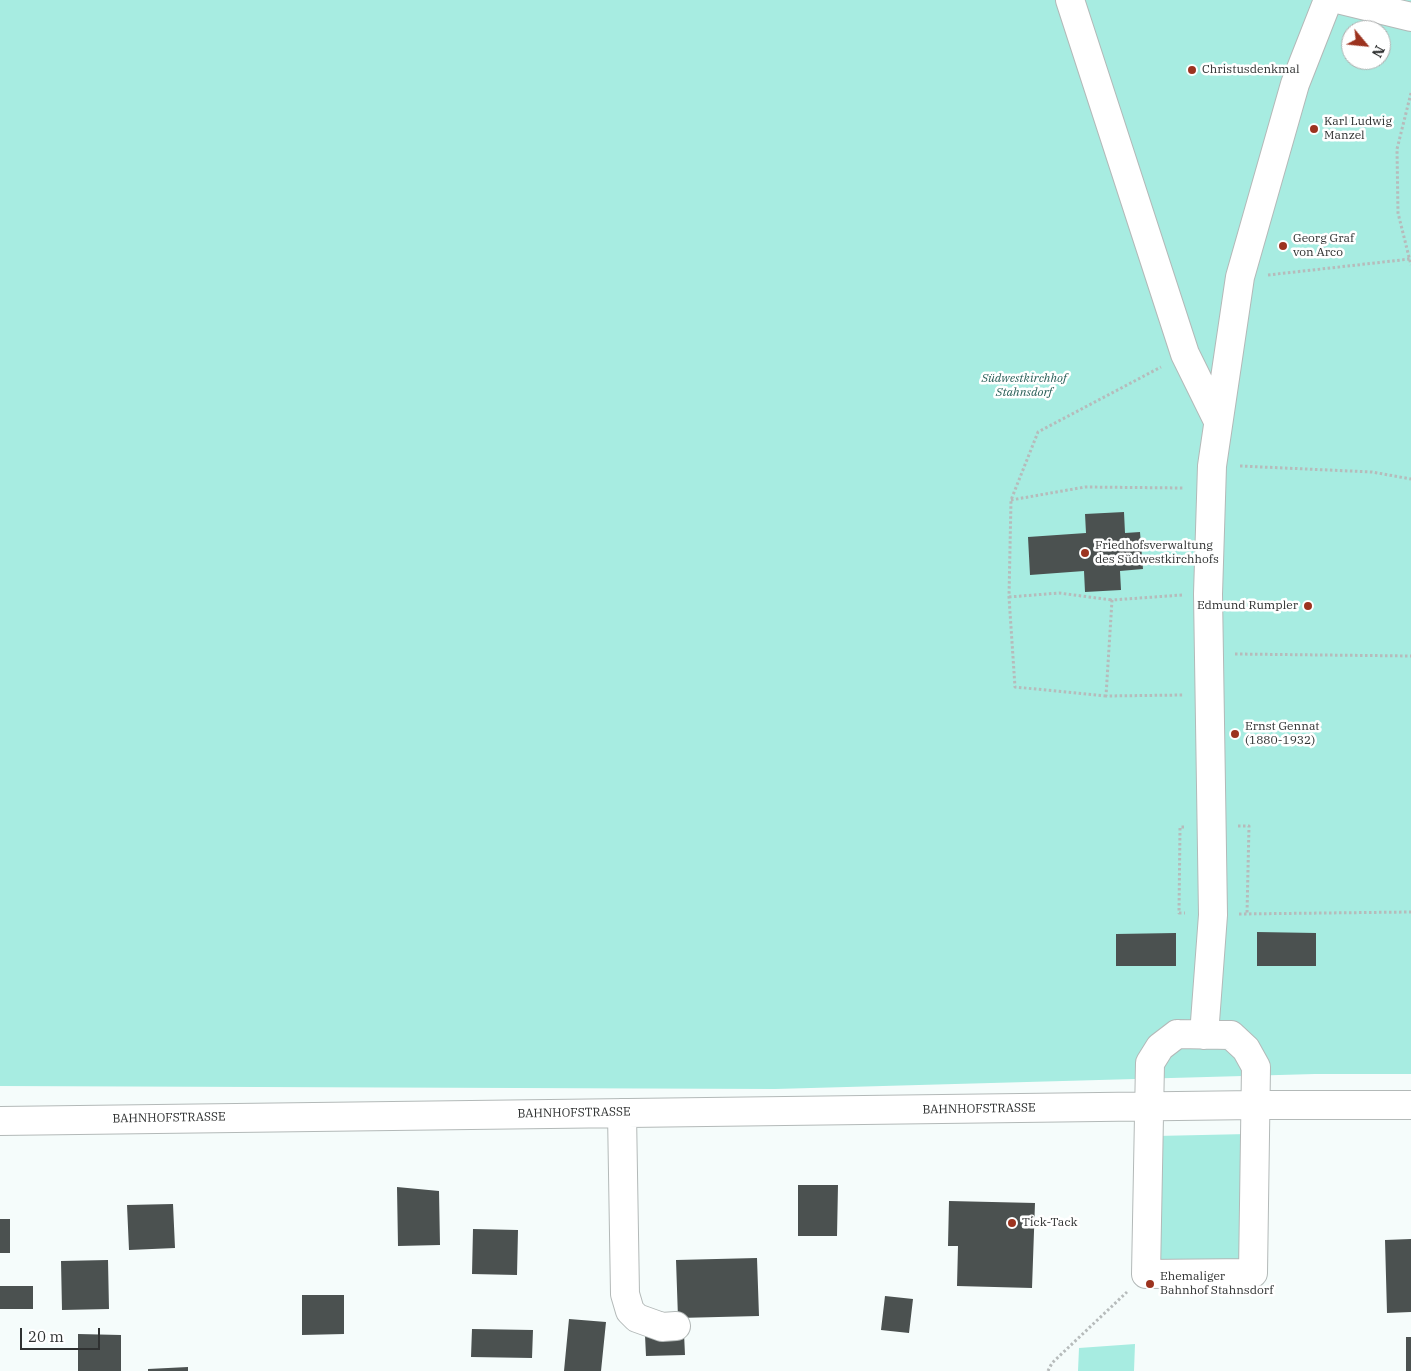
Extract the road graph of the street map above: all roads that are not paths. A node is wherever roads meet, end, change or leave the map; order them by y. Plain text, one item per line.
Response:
1 (1070, 0) edge
2 (1328, 0) edge
3 (1341, 0) edge
4 (1411, 17) edge
5 (1218, 421) junction
6 (1204, 1035) junction
7 (1256, 1105) junction
8 (1411, 1105) edge
9 (1148, 1107) junction
10 (622, 1113) junction
11 (0, 1121) edge
12 (676, 1326) dead end

1 - 5 street
2 - 5 street
3 - 4 street
5 - 6 street
6 - 7 street
6 - 9 street
7 - 8 street, BAHNHOFSTRASSE
7 - 9 street, BAHNHOFSTRASSE
7 - 9 street
9 - 10 street, BAHNHOFSTRASSE
10 - 11 street, BAHNHOFSTRASSE
10 - 12 street

